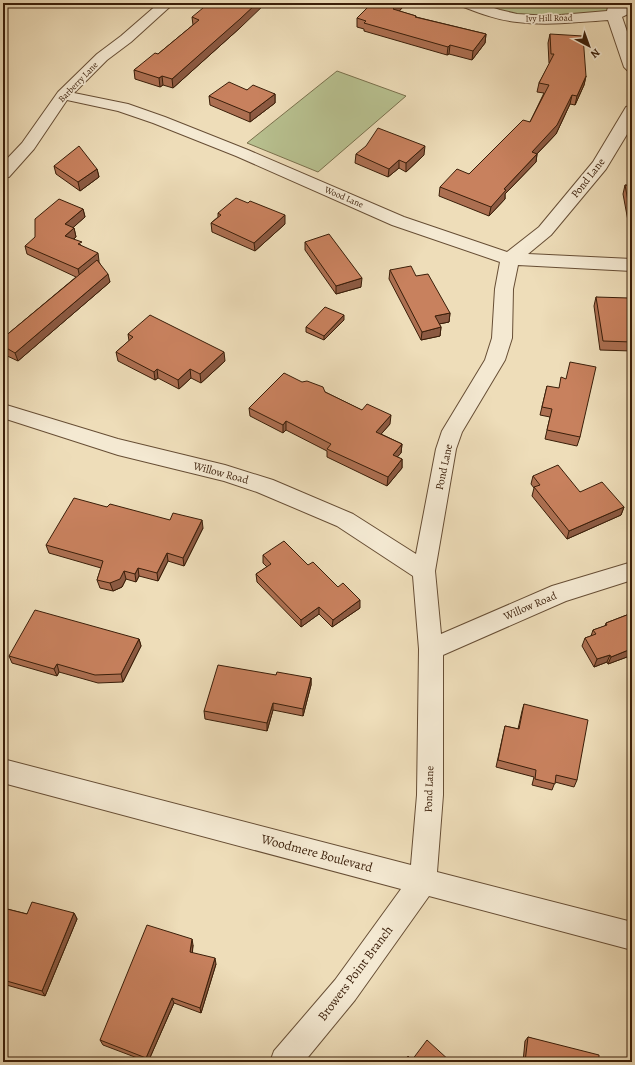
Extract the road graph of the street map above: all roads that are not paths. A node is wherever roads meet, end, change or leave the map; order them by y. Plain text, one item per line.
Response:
1 (167, 3) edge
2 (466, 3) edge
3 (632, 7) edge
4 (613, 9) edge
5 (632, 67) edge
6 (63, 95) junction
7 (632, 110) edge
8 (3, 173) edge
9 (510, 259) junction
10 (632, 265) edge
11 (3, 411) edge
12 (424, 571) junction
13 (632, 571) edge
14 (430, 649) junction
15 (3, 770) edge
16 (423, 881) junction
17 (632, 936) edge
18 (285, 1062) edge

1 - 6 street, Barberry Lane
2 - 4 street, Ivy Hill Road
3 - 4 street, Ivy Hill Road
4 - 5 street
6 - 8 street, Barberry Lane
6 - 9 street, Wood Lane
7 - 9 street, Pond Lane
9 - 10 street, Wood Lane
9 - 12 street, Pond Lane
11 - 12 street, Willow Road
12 - 14 street, Pond Lane
13 - 14 street, Willow Road
14 - 16 street, Pond Lane
15 - 16 street, Woodmere Boulevard
16 - 17 street, Woodmere Boulevard
16 - 18 street, Browers Point Branch

